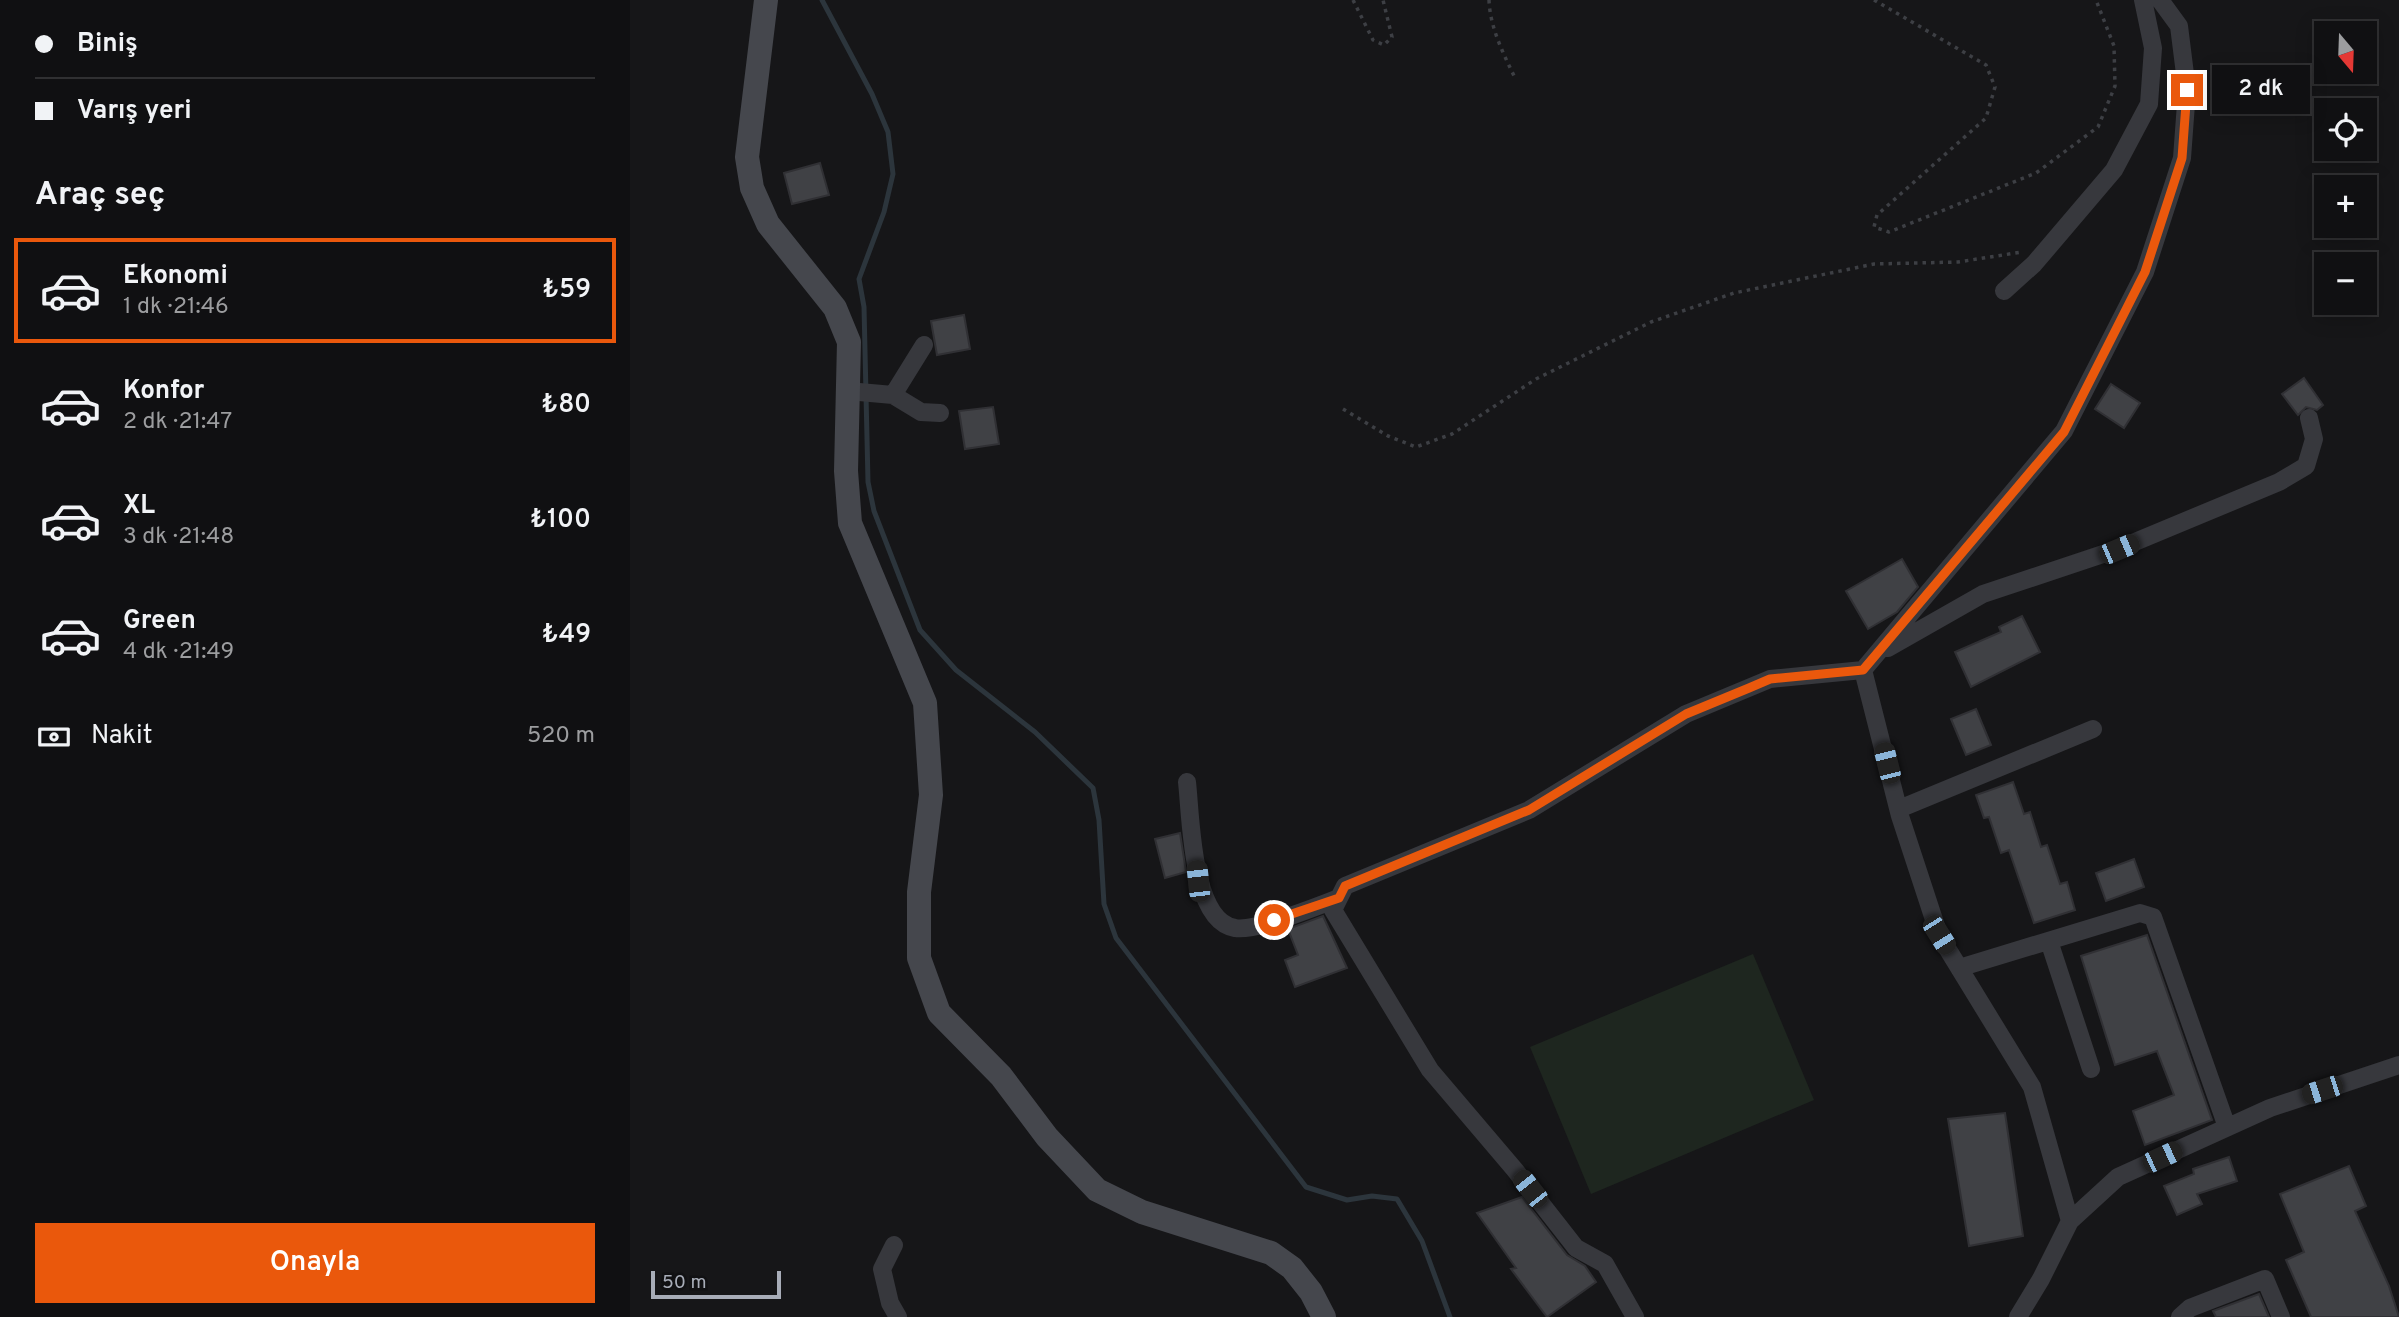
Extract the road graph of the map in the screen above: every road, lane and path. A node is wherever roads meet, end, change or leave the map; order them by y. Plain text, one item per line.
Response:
1 (766, 0) edge
2 (1353, 0) edge
3 (1383, 0) edge
4 (1489, 0) edge
5 (1874, 0) edge
6 (2096, 0) edge
7 (2143, 0) edge
8 (2160, 0) edge
9 (1516, 80) dead end
10 (2051, 244) junction
11 (2004, 291) dead end
12 (924, 345) dead end
13 (848, 391) junction
14 (893, 395) junction
15 (1343, 409) dead end
16 (940, 413) dead end
17 (2308, 418) dead end
18 (1876, 655) junction
19 (1863, 670) junction
20 (2093, 729) dead end
21 (1187, 782) dead end
22 (1899, 809) junction
23 (1339, 898) junction
24 (2049, 941) junction
25 (1959, 968) junction
26 (2399, 1065) edge
27 (2091, 1069) dead end
28 (2227, 1127) junction
29 (2070, 1221) junction
30 (894, 1245) dead end
31 (898, 1317) edge
32 (1324, 1317) edge
33 (1635, 1317) edge
34 (2018, 1317) edge
35 (2179, 1317) edge
36 (2281, 1317) edge

1 - 13 street
2 - 3 path
4 - 9 path
5 - 6 path
7 - 10 street
8 - 18 street
10 - 11 street
10 - 15 path
12 - 14 street
13 - 14 street
13 - 32 street
14 - 16 street
17 - 18 street
18 - 19 street
19 - 22 street
19 - 23 street
20 - 22 street
21 - 23 street
22 - 25 street
23 - 33 street
24 - 25 street
24 - 27 street
24 - 28 street
25 - 29 street
26 - 28 street
28 - 29 street
29 - 34 street
30 - 31 street
35 - 36 street

